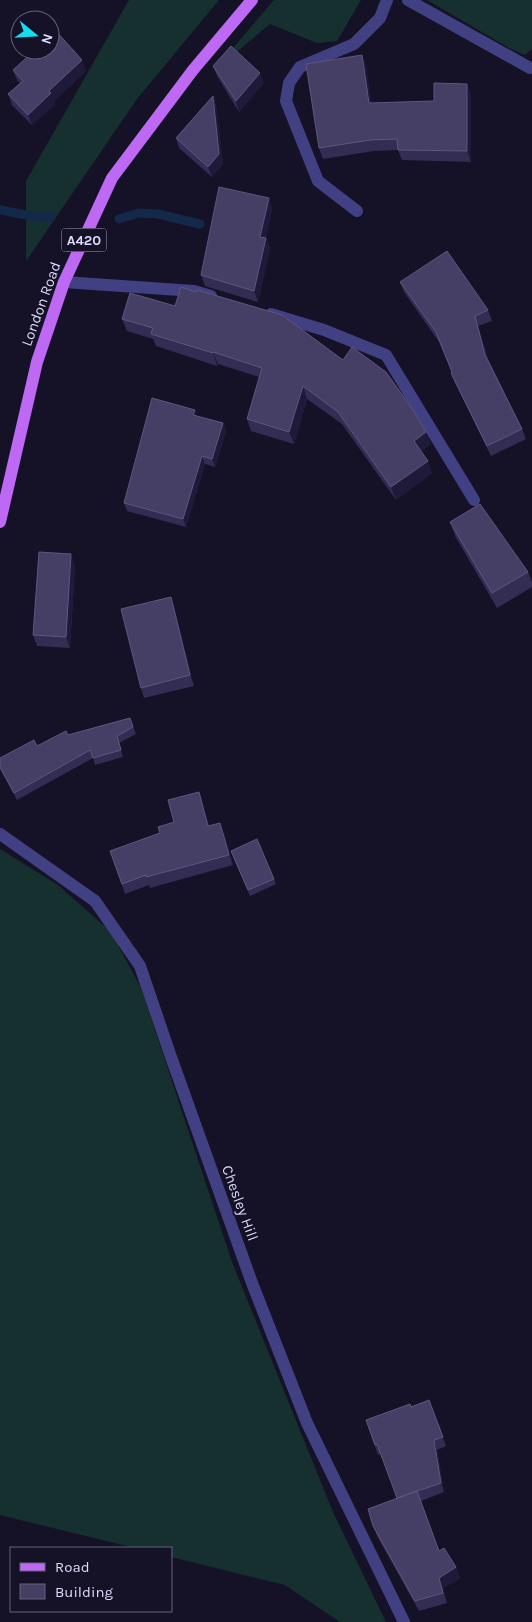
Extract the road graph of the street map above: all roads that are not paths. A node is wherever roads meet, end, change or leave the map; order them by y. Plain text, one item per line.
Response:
1 (252, 0) edge
2 (387, 0) edge
3 (408, 0) edge
4 (530, 68) dead end
5 (357, 211) dead end
6 (64, 282) junction
7 (222, 299) edge
8 (259, 310) edge
9 (474, 500) dead end
10 (0, 522) edge
11 (0, 834) edge
12 (404, 1622) edge

1 - 6 main road, London Road / A420
2 - 5 street
3 - 4 street
6 - 7 street
6 - 10 main road, London Road / A420
8 - 9 street
11 - 12 street, Chesley Hill

